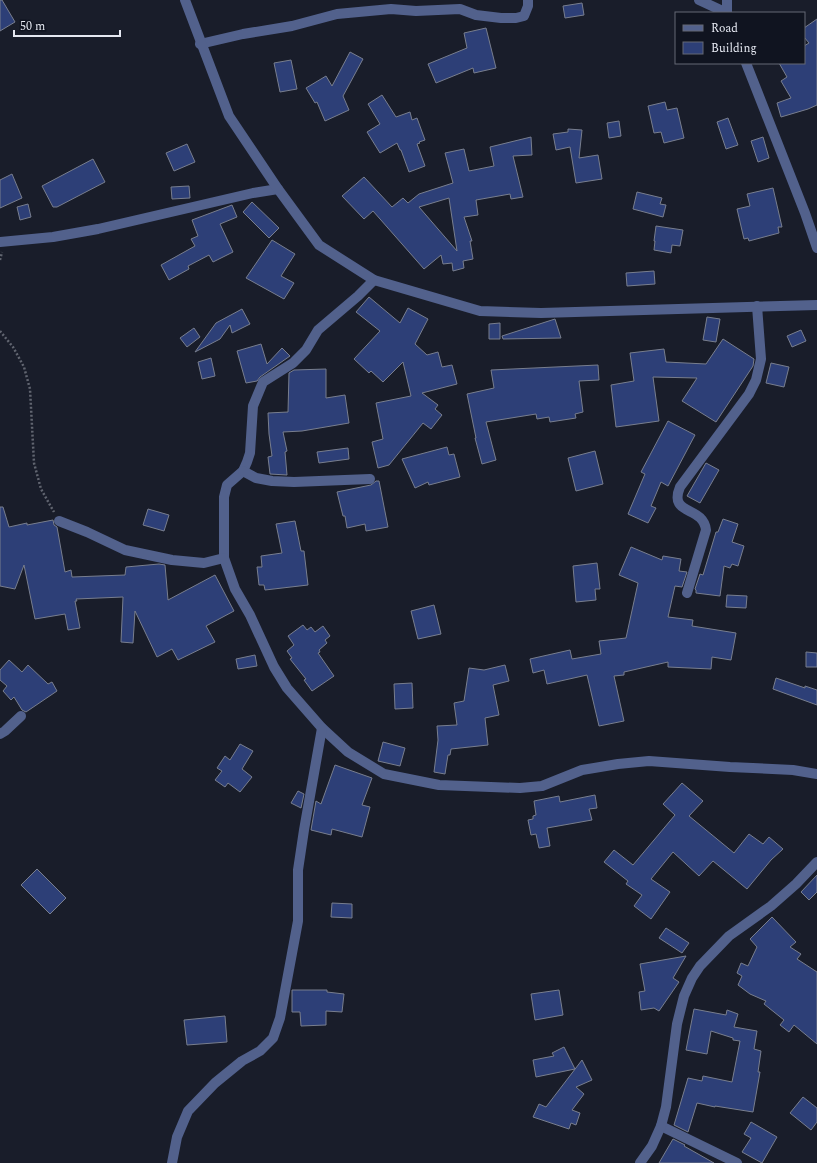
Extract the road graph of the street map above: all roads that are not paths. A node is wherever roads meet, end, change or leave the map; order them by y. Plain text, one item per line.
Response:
1 (185, 0) edge
2 (528, 0) edge
3 (700, 0) edge
4 (727, 0) edge
5 (725, 12) edge
6 (727, 12) edge
7 (200, 44) junction
8 (746, 64) edge
9 (278, 189) junction
10 (0, 242) edge
11 (817, 248) edge
12 (374, 280) junction
13 (817, 305) edge
14 (757, 306) junction
15 (243, 471) junction
16 (370, 479) dead end
17 (59, 521) road end
18 (224, 558) junction
19 (687, 593) dead end
20 (21, 716) dead end
21 (322, 728) junction
22 (0, 734) edge
23 (817, 774) edge
24 (817, 862) edge
25 (661, 1126) junction
26 (172, 1163) edge
27 (640, 1163) edge
28 (737, 1163) edge

1 - 7 street
2 - 7 street
3 - 5 street
4 - 6 street
7 - 9 street
8 - 11 street
9 - 10 street
9 - 12 street
12 - 14 street
12 - 15 street
13 - 14 street
14 - 19 street
15 - 16 street
15 - 18 street
17 - 18 street
18 - 21 street
20 - 22 street
21 - 23 street
21 - 26 street
24 - 25 street
25 - 27 street
25 - 28 street

